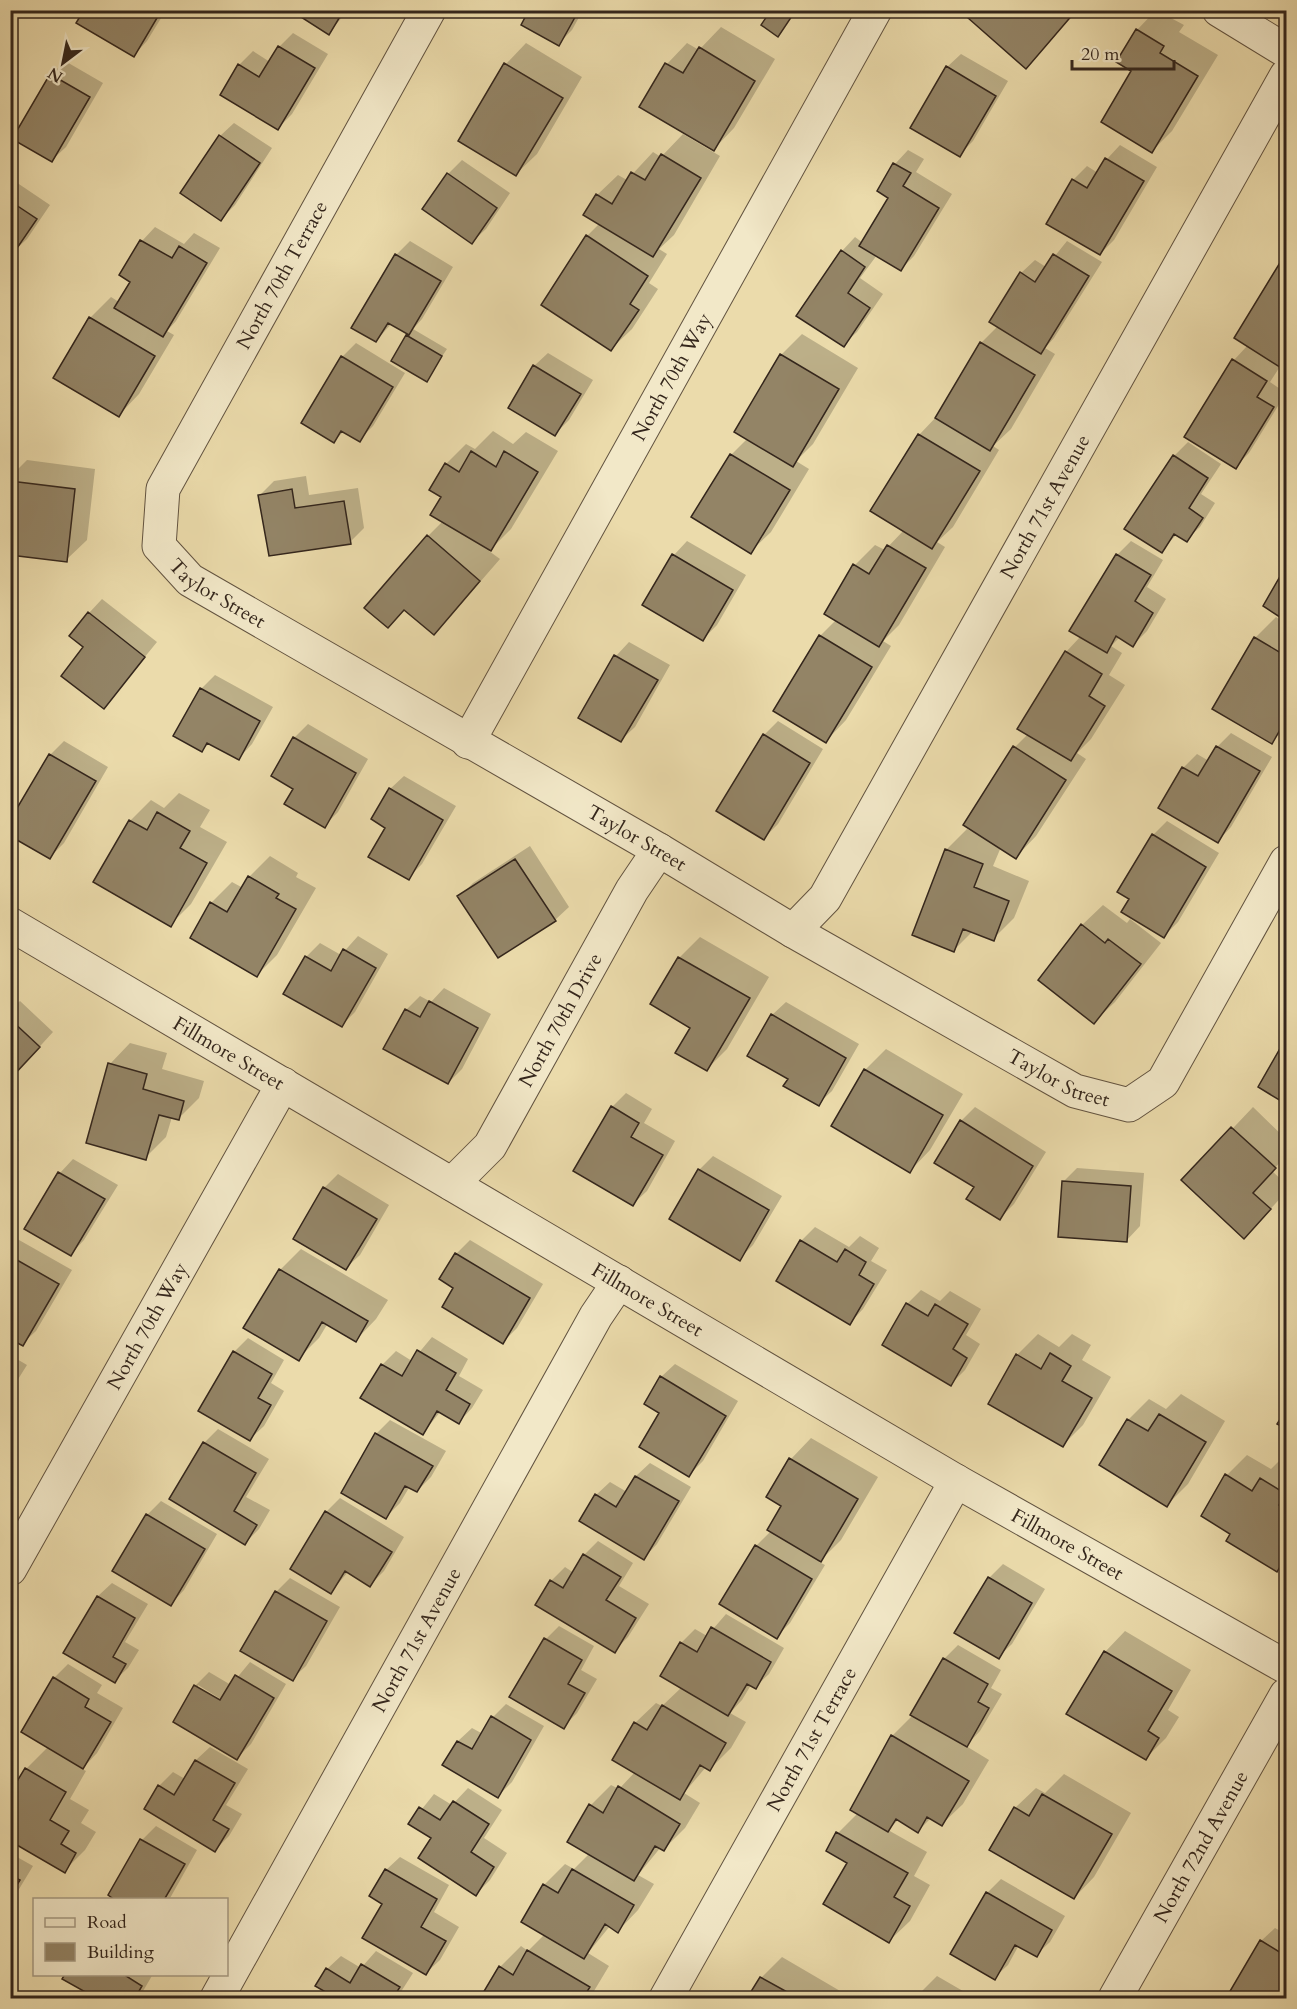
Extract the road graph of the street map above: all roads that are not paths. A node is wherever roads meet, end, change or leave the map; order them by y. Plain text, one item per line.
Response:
1 (429, 10) edge
2 (875, 10) edge
3 (1219, 10) edge
4 (1287, 51) edge
5 (1287, 76) edge
6 (159, 546) joint
7 (468, 742) junction
8 (659, 850) junction
9 (1287, 862) edge
10 (10, 924) edge
11 (794, 931) junction
12 (283, 1084) junction
13 (452, 1184) junction
14 (619, 1282) junction
15 (956, 1480) junction
16 (10, 1569) edge
17 (1287, 1667) edge
18 (1287, 1695) edge
19 (217, 1998) edge
20 (666, 1998) edge
21 (1115, 1998) edge

1 - 6 street, North 70th Terrace
2 - 7 street, North 70th Way
3 - 4 street
5 - 11 street, North 71st Avenue
6 - 7 street, Taylor Street
7 - 8 street, Taylor Street
8 - 11 street, Taylor Street
8 - 13 street, North 70th Drive
9 - 11 street, Taylor Street
10 - 12 street, Fillmore Street
12 - 13 street, Fillmore Street
12 - 16 street, North 70th Way
13 - 14 street, Fillmore Street
14 - 15 street, Fillmore Street
14 - 19 street, North 71st Avenue
15 - 17 street, Fillmore Street
15 - 20 street, North 71st Terrace
18 - 21 street, North 72nd Avenue

